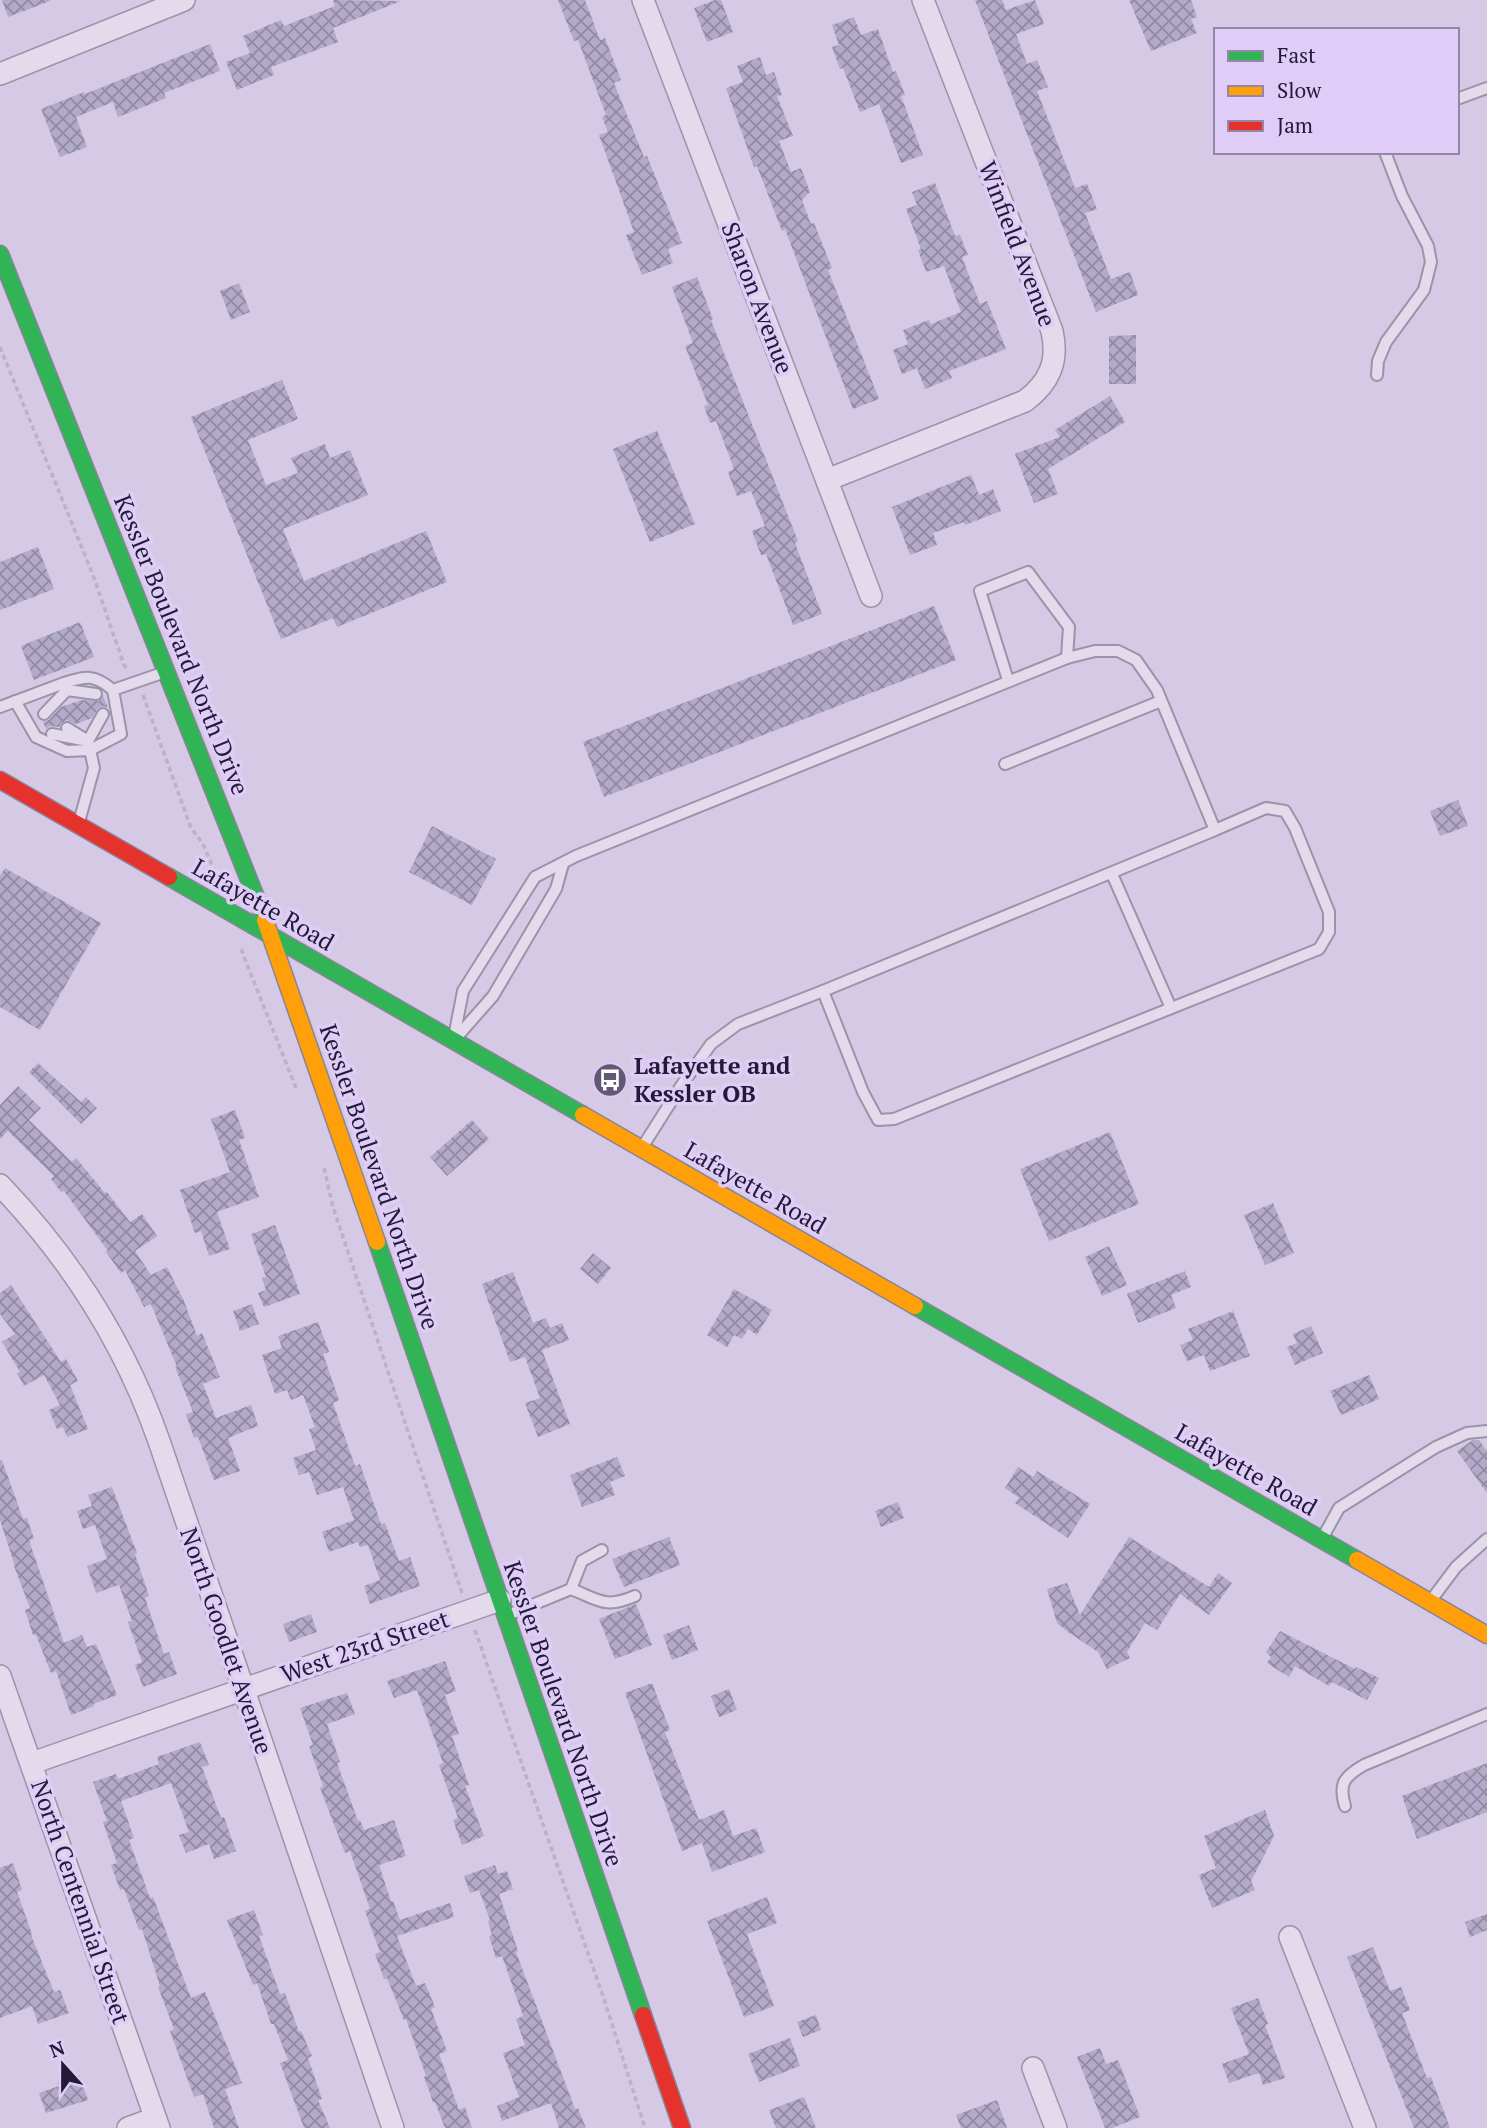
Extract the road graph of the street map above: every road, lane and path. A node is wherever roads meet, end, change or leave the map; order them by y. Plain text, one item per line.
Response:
1 (184, 0) edge
2 (643, 0) edge
3 (923, 0) edge
4 (0, 74) edge
5 (1487, 88) edge
6 (1459, 98) edge
7 (1386, 154) edge
8 (0, 254) edge
9 (0, 347) edge
10 (1377, 375) dead end
11 (827, 480) junction
12 (871, 596) dead end
13 (1067, 658) junction
14 (166, 671) junction
15 (1008, 680) junction
16 (136, 683) junction
17 (66, 687) junction
18 (113, 690) junction
19 (96, 694) dead end
20 (83, 699) dead end
21 (15, 701) junction
22 (1161, 701) junction
23 (0, 707) edge
24 (60, 708) dead end
25 (44, 714) dead end
26 (103, 714) dead end
27 (91, 719) dead end
28 (67, 728) dead end
29 (52, 734) dead end
30 (89, 746) junction
31 (1005, 764) dead end
32 (0, 780) edge
33 (78, 825) junction
34 (1215, 830) junction
35 (563, 864) junction
36 (1112, 874) junction
37 (216, 877) dead end
38 (272, 936) junction
39 (241, 947) dead end
40 (823, 991) junction
41 (1171, 1008) junction
42 (454, 1040) junction
43 (299, 1096) dead end
44 (641, 1148) junction
45 (321, 1157) dead end
46 (0, 1185) edge
47 (1487, 1431) edge
48 (1487, 1539) edge
49 (1321, 1540) junction
50 (602, 1550) dead end
51 (571, 1589) junction
52 (635, 1596) dead end
53 (1429, 1602) junction
54 (503, 1608) junction
55 (468, 1611) junction
56 (1487, 1635) edge
57 (0, 1676) edge
58 (242, 1690) junction
59 (1487, 1714) edge
60 (32, 1763) junction
61 (1345, 1806) dead end
62 (1290, 1937) dead end
63 (1032, 2068) dead end
64 (157, 2123) edge
65 (128, 2128) edge
66 (393, 2128) edge
67 (645, 2128) edge
68 (682, 2128) edge
69 (1056, 2128) edge
70 (1365, 2128) edge

1 - 4 street
2 - 11 street, Sharon Avenue
3 - 11 street, Winfield Avenue
5 - 6 lane
7 - 10 lane
8 - 14 main road, Kessler Boulevard North Drive
9 - 16 path
11 - 12 street, Sharon Avenue
13 - 15 lane
13 - 15 lane
13 - 22 lane
14 - 16 lane
14 - 38 main road, Kessler Boulevard North Drive
15 - 35 lane
16 - 18 lane
16 - 37 path
17 - 18 lane
17 - 19 lane
17 - 20 lane
17 - 21 lane
17 - 24 lane
17 - 25 lane
18 - 30 lane
21 - 23 lane
21 - 30 lane
22 - 31 lane
22 - 34 lane
26 - 30 lane
27 - 30 lane
28 - 30 lane
29 - 30 lane
30 - 33 lane
32 - 33 main road, Lafayette Road
33 - 38 main road, Lafayette Road
34 - 36 lane
34 - 41 lane
35 - 42 lane
35 - 42 lane
36 - 40 lane
36 - 41 lane
38 - 42 main road, Lafayette Road
38 - 54 main road, Kessler Boulevard North Drive
39 - 43 path
40 - 41 lane
40 - 44 lane
42 - 44 main road, Lafayette Road
44 - 49 main road, Lafayette Road
45 - 55 path
46 - 58 street, North Goodlet Avenue
47 - 49 lane
48 - 53 lane
49 - 53 main road, Lafayette Road
50 - 51 lane
51 - 52 lane
51 - 54 lane
53 - 56 main road, Lafayette Road
54 - 55 street, West 23rd Street
54 - 68 main road, Kessler Boulevard North Drive
55 - 58 street, West 23rd Street
55 - 67 path
57 - 60 street, North Centennial Street
58 - 60 street, West 23rd Street
58 - 66 street, North Goodlet Avenue
59 - 61 lane
60 - 64 street, North Centennial Street
62 - 70 street
63 - 69 street
64 - 65 street

